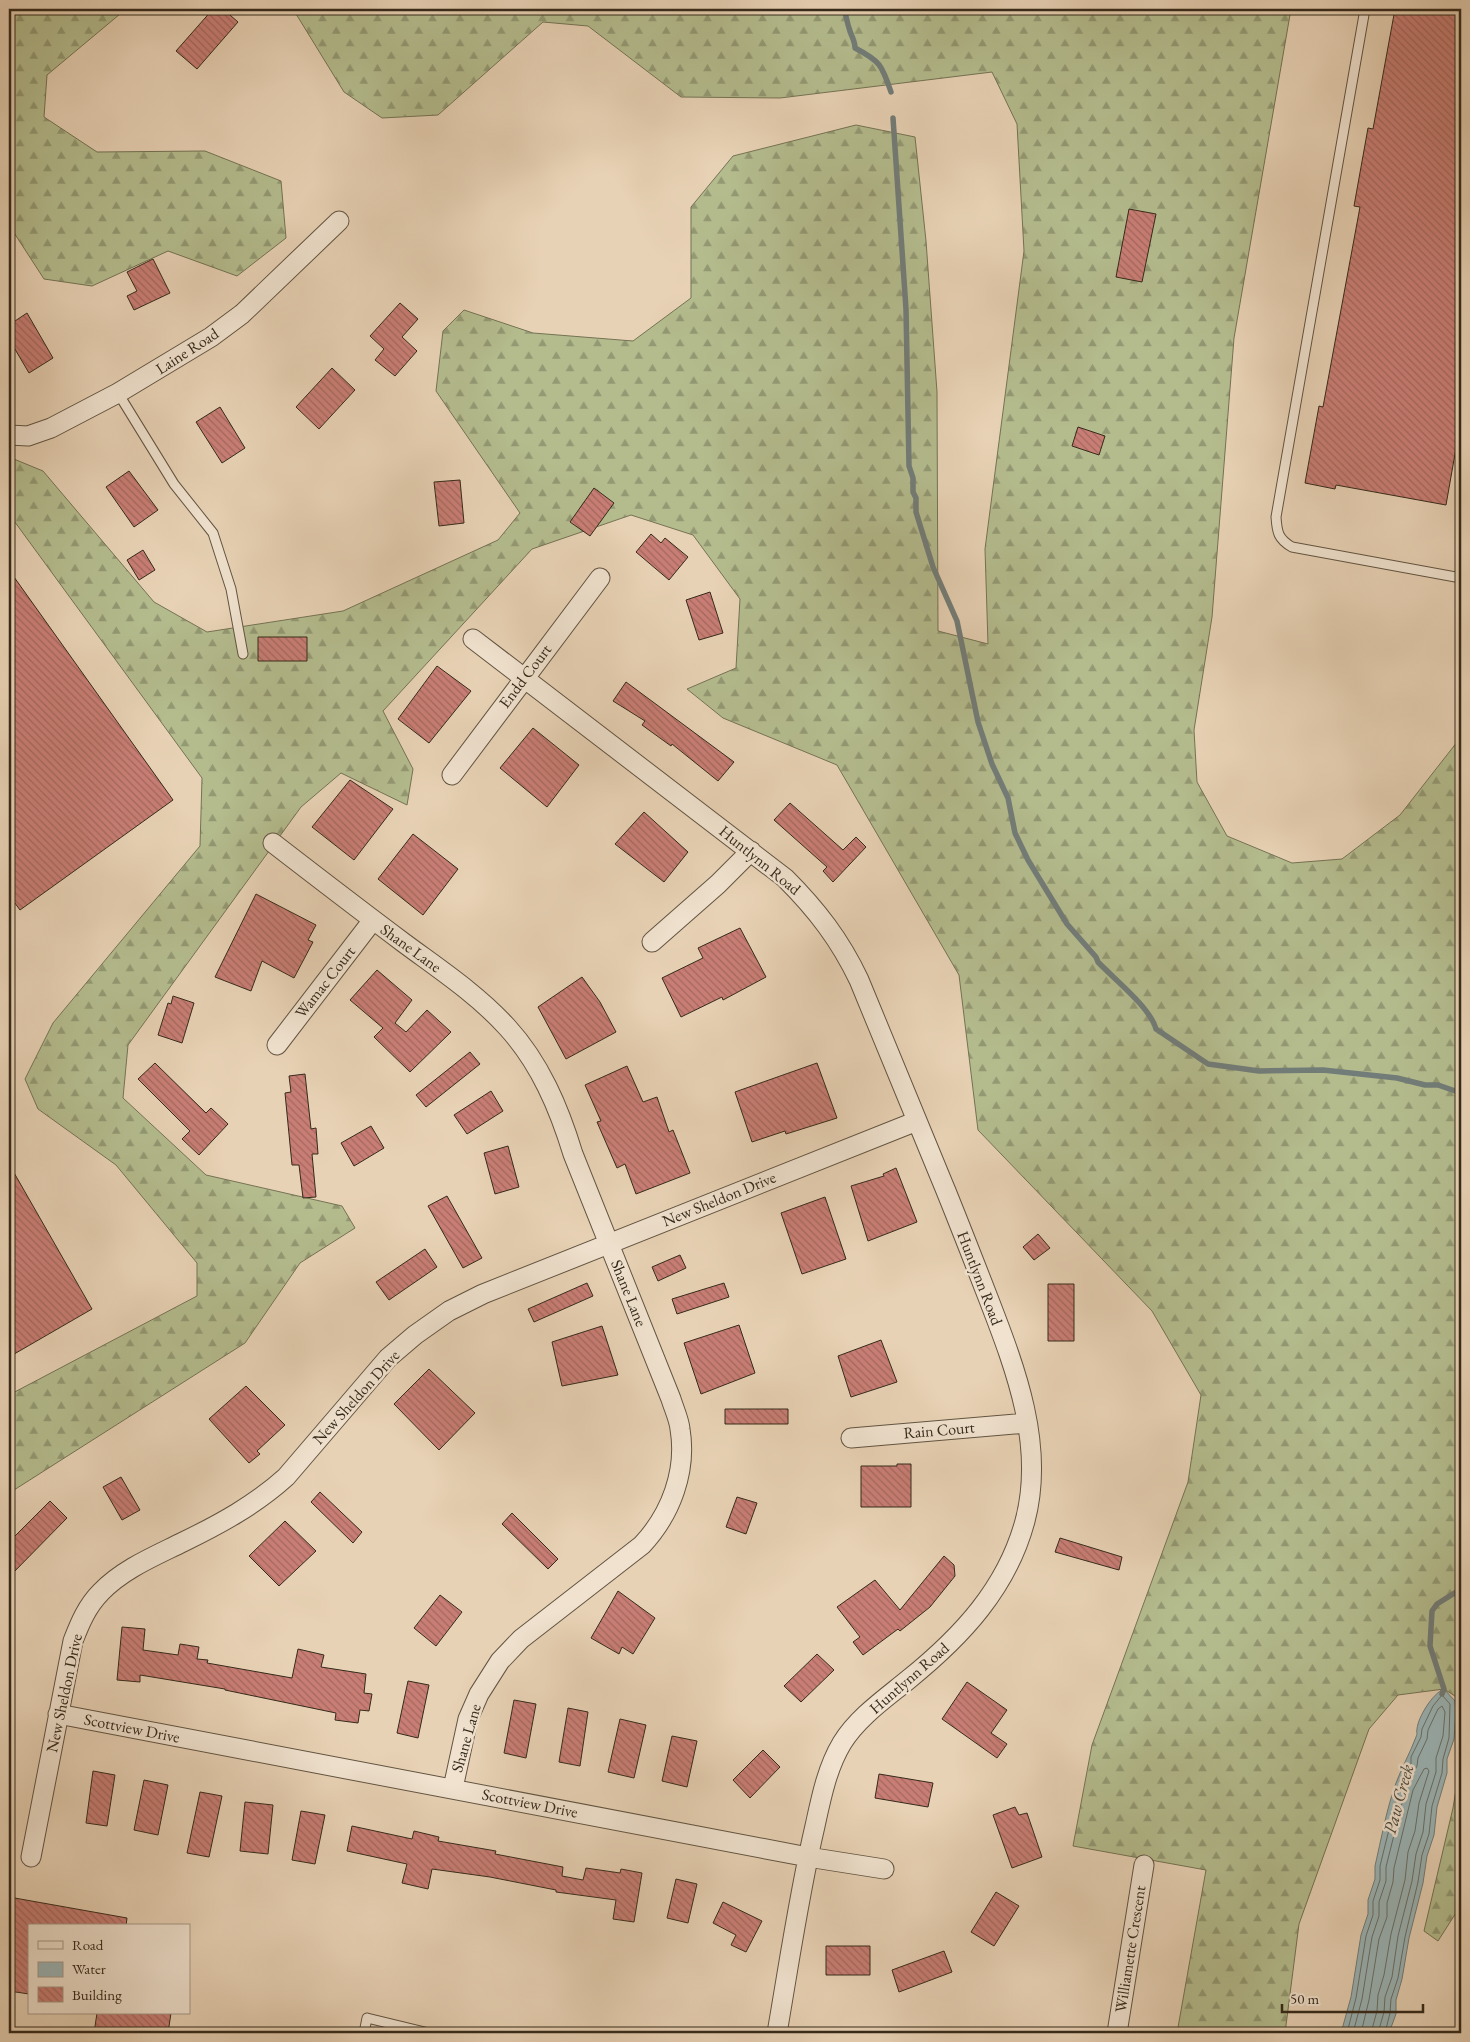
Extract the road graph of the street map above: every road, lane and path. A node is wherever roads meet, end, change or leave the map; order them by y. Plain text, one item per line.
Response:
1 (1365, 9) edge
2 (339, 221) dead end
3 (118, 393) junction
4 (9, 435) edge
5 (600, 578) dead end
6 (1461, 578) edge
7 (473, 639) dead end
8 (243, 654) dead end
9 (524, 677) junction
10 (452, 775) dead end
11 (273, 843) dead end
12 (751, 851) junction
13 (373, 920) junction
14 (652, 942) dead end
15 (277, 1044) dead end
16 (917, 1121) junction
17 (609, 1243) junction
18 (1027, 1423) junction
19 (851, 1438) dead end
20 (58, 1714) junction
21 (453, 1788) junction
22 (31, 1857) dead end
23 (808, 1857) junction
24 (1144, 1865) dead end
25 (884, 1869) dead end
26 (364, 2033) edge
27 (429, 2033) edge
28 (777, 2033) edge
29 (1117, 2033) edge

1 - 6 lane
2 - 3 street, Laine Road
3 - 4 street, Laine Road
3 - 8 lane
5 - 9 street, Endd Court
7 - 9 street, Huntlynn Road
9 - 10 street, Endd Court
9 - 12 street, Huntlynn Road
11 - 13 street, Shane Lane
12 - 14 street
12 - 16 street, Huntlynn Road
13 - 15 street, Wamac Court
13 - 17 street, Shane Lane
16 - 17 street, New Sheldon Drive
16 - 18 street, Huntlynn Road
17 - 20 street, New Sheldon Drive
17 - 21 street, Shane Lane
18 - 19 street, Rain Court
18 - 23 street, Huntlynn Road
20 - 21 street, Scottview Drive
20 - 22 street, New Sheldon Drive
21 - 23 street, Scottview Drive
23 - 25 street, Scottview Drive
23 - 28 street, Huntlynn Road
24 - 29 street, Williamette Crescent
26 - 27 lane

